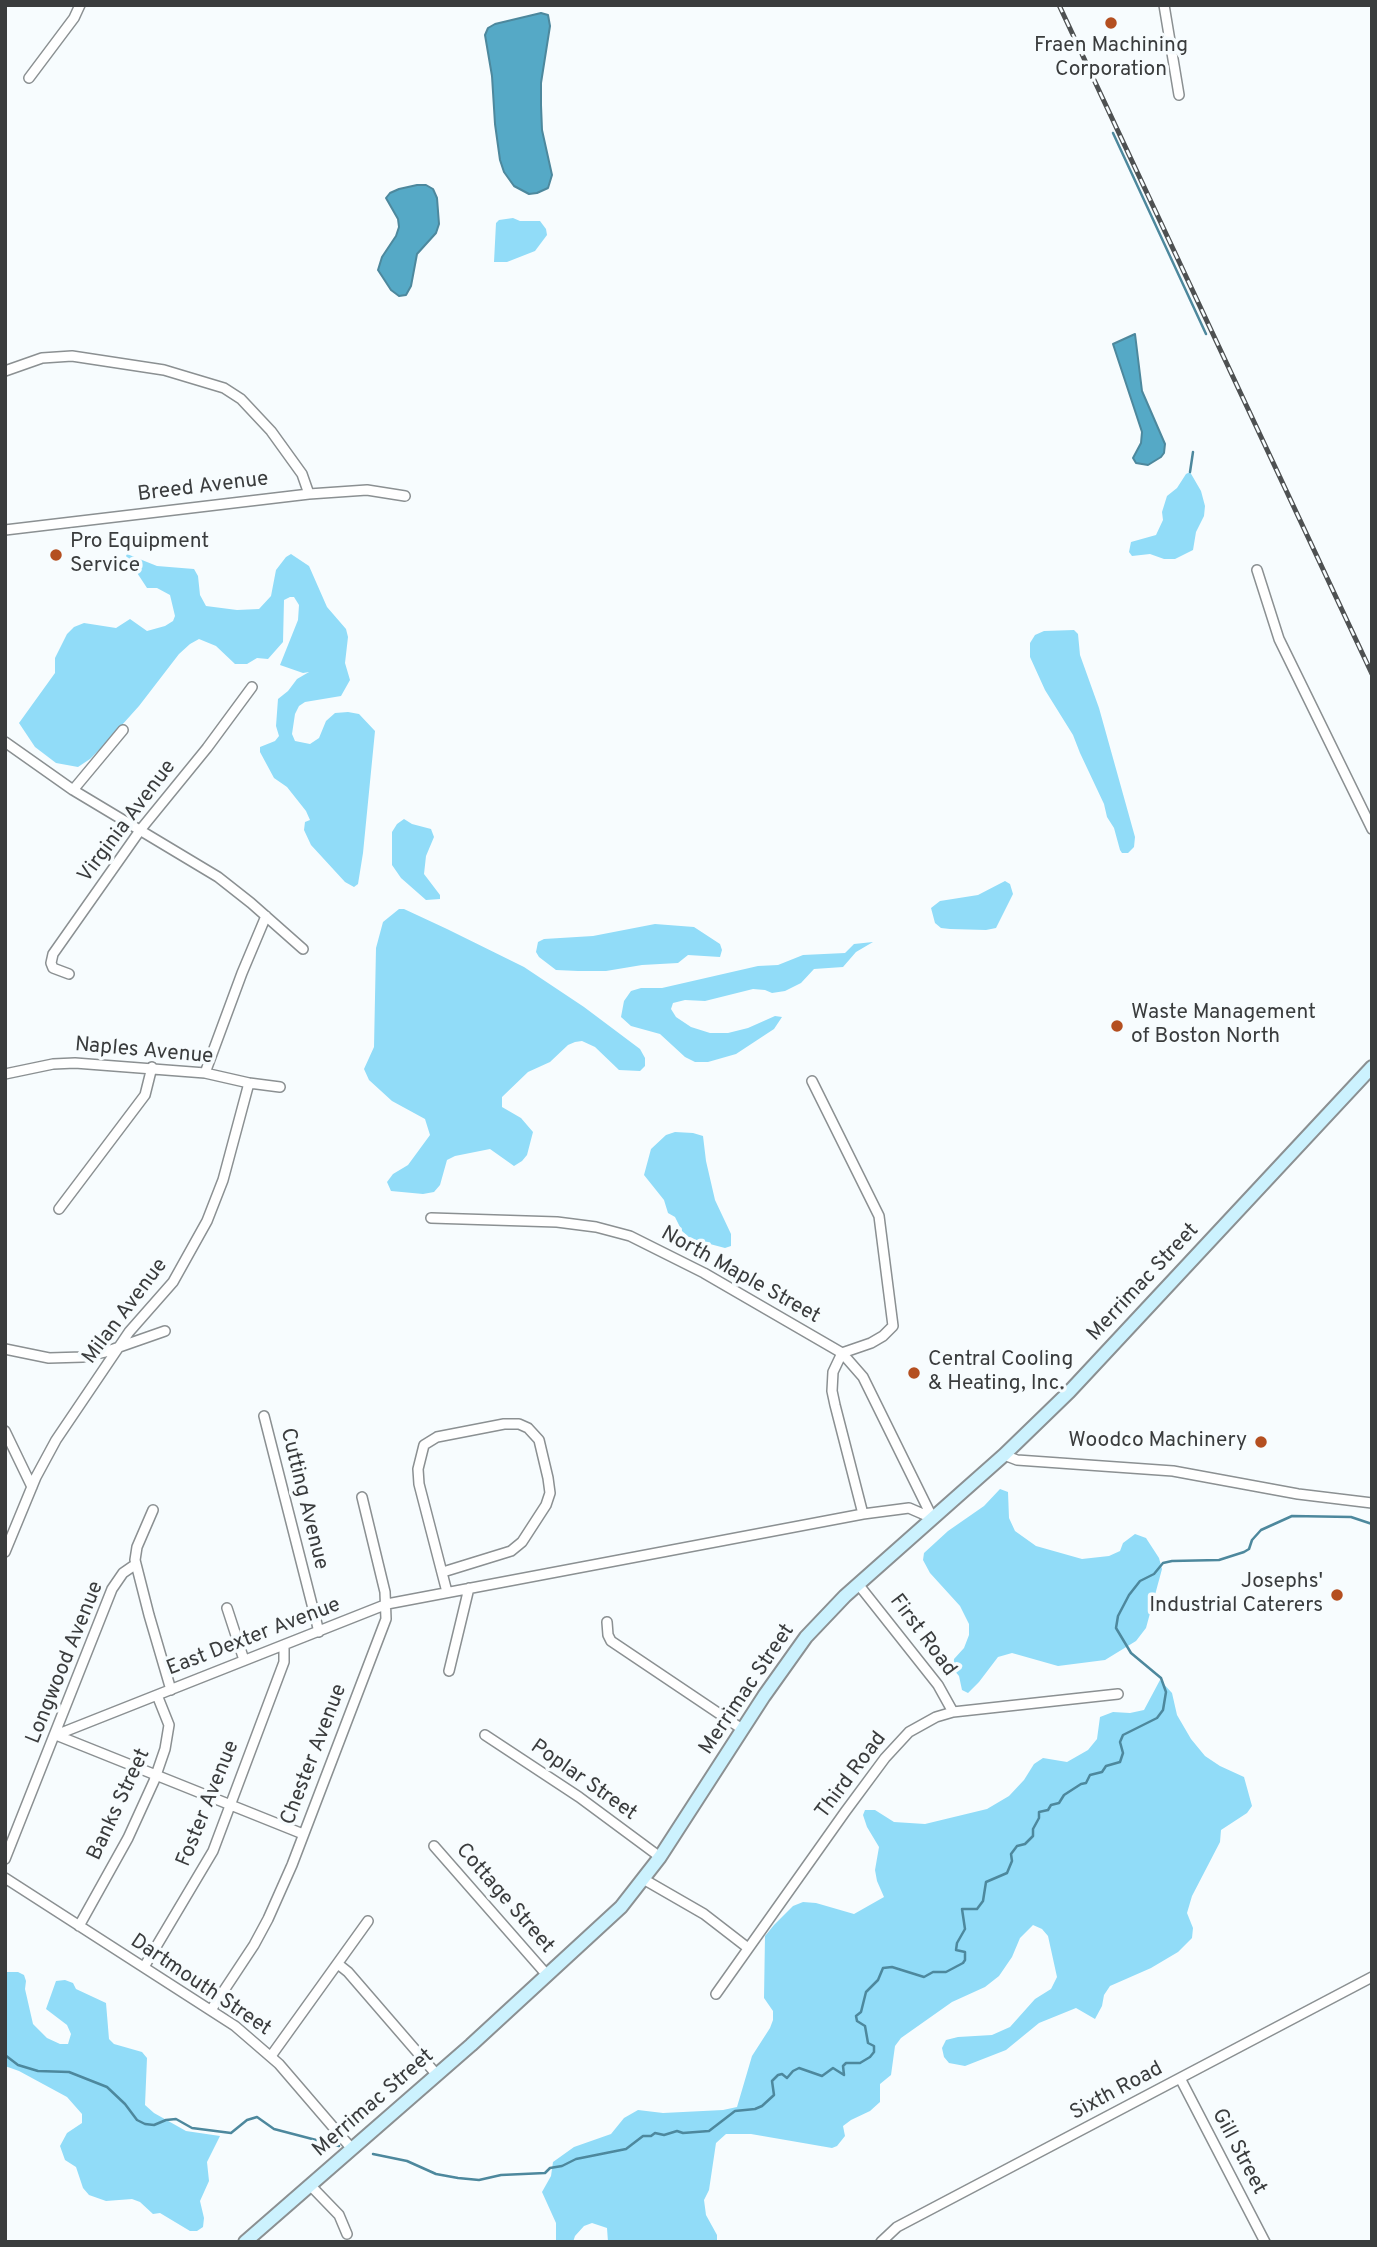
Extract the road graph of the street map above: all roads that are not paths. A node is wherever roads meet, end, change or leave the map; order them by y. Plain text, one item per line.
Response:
1 (80, 5) edge
2 (1164, 5) edge
3 (29, 78) dead end
4 (1179, 95) dead end
5 (5, 371) edge
6 (309, 494) junction
7 (405, 496) dead end
8 (5, 530) edge
9 (1257, 570) dead end
10 (252, 687) dead end
11 (123, 730) dead end
12 (5, 742) edge
13 (73, 790) junction
14 (1372, 829) edge
15 (141, 830) junction
16 (266, 916) junction
17 (303, 949) dead end
18 (69, 974) dead end
19 (152, 1067) junction
20 (1372, 1067) edge
21 (205, 1073) junction
22 (5, 1074) edge
23 (813, 1081) dead end
24 (249, 1083) junction
25 (280, 1087) dead end
26 (58, 1209) dead end
27 (432, 1217) dead end
28 (165, 1331) dead end
29 (119, 1347) junction
30 (5, 1349) edge
31 (842, 1353) junction
32 (264, 1416) dead end
33 (5, 1431) edge
34 (1004, 1455) junction
35 (32, 1487) junction
36 (362, 1497) dead end
37 (1372, 1503) edge
38 (153, 1510) dead end
39 (863, 1514) junction
40 (932, 1518) junction
41 (5, 1552) edge
42 (136, 1563) junction
43 (443, 1572) junction
44 (858, 1584) junction
45 (468, 1588) junction
46 (447, 1592) junction
47 (387, 1604) junction
48 (227, 1608) dead end
49 (607, 1622) dead end
50 (319, 1632) junction
51 (284, 1645) junction
52 (244, 1660) junction
53 (449, 1671) dead end
54 (171, 1690) junction
55 (1118, 1694) dead end
56 (158, 1695) junction
57 (953, 1712) junction
58 (742, 1729) junction
59 (56, 1735) junction
60 (485, 1735) dead end
61 (156, 1775) junction
62 (230, 1805) junction
63 (303, 1834) junction
64 (434, 1846) dead end
65 (660, 1857) junction
66 (5, 1859) edge
67 (5, 1878) edge
68 (645, 1880) junction
69 (368, 1922) dead end
70 (79, 1926) junction
71 (748, 1948) junction
72 (338, 1964) junction
73 (144, 1967) junction
74 (547, 1975) junction
75 (1372, 1977) edge
76 (716, 1994) dead end
77 (211, 2010) junction
78 (271, 2056) junction
79 (437, 2075) junction
80 (1180, 2078) junction
81 (352, 2149) junction
82 (310, 2185) junction
83 (347, 2234) dead end
84 (245, 2242) edge
85 (881, 2242) edge
86 (1265, 2242) edge

1 - 3 street
2 - 4 street
5 - 6 street
6 - 7 street, Breed Avenue
6 - 8 street, Breed Avenue
9 - 14 street
10 - 15 street, Virginia Avenue
11 - 13 street
12 - 13 street
13 - 15 street
15 - 16 street
15 - 18 street, Virginia Avenue
16 - 17 street
16 - 21 street
19 - 21 street, Naples Avenue
19 - 22 street, Naples Avenue
19 - 26 street
20 - 34 main road, Merrimac Street
21 - 24 street, Naples Avenue
23 - 31 street
24 - 25 street, Naples Avenue
24 - 29 street, Milan Avenue
27 - 31 street, North Maple Street
28 - 29 street
29 - 30 street
29 - 35 street, Milan Avenue
31 - 39 street
31 - 40 street, North Maple Street
32 - 50 street, Cutting Avenue
33 - 35 street
34 - 37 street
34 - 40 main road, Merrimac Street
35 - 41 street, Milan Avenue
36 - 47 street, Chester Avenue
38 - 42 street
39 - 40 street
39 - 45 street, East Dexter Avenue
40 - 44 main road, Merrimac Street
42 - 54 street
42 - 59 street, Longwood Avenue
43 - 43 street
43 - 46 street
44 - 57 street, First Road
44 - 58 main road, Merrimac Street
45 - 46 street, East Dexter Avenue
45 - 53 street
46 - 47 street, East Dexter Avenue
47 - 50 street, East Dexter Avenue
47 - 63 street, Chester Avenue
48 - 52 street
49 - 58 street
50 - 51 street, East Dexter Avenue
51 - 52 street, East Dexter Avenue
51 - 62 street, Foster Avenue
52 - 54 street, East Dexter Avenue
54 - 56 street, East Dexter Avenue
55 - 57 street, Third Road
56 - 59 street, East Dexter Avenue
56 - 61 street, Banks Street
57 - 71 street, Third Road
58 - 65 main road, Merrimac Street
59 - 61 street
59 - 66 street, Longwood Avenue
60 - 65 street, Poplar Street
61 - 62 street
61 - 70 street, Banks Street
62 - 63 street
62 - 73 street, Foster Avenue
63 - 77 street, Chester Avenue
64 - 74 street, Cottage Street
65 - 68 main road, Merrimac Street
67 - 70 street, Dartmouth Street
68 - 71 street
68 - 74 main road, Merrimac Street
69 - 72 street
70 - 73 street, Dartmouth Street
71 - 76 street, Third Road
72 - 78 street
72 - 79 street
73 - 77 street, Dartmouth Street
74 - 79 main road, Merrimac Street
75 - 80 street, Sixth Road
77 - 78 street, Dartmouth Street
78 - 81 street, Dartmouth Street
79 - 81 main road, Merrimac Street
80 - 85 street, Sixth Road
80 - 86 street, Gill Street
81 - 82 main road, Merrimac Street
82 - 83 street
82 - 84 main road, Merrimac Street

